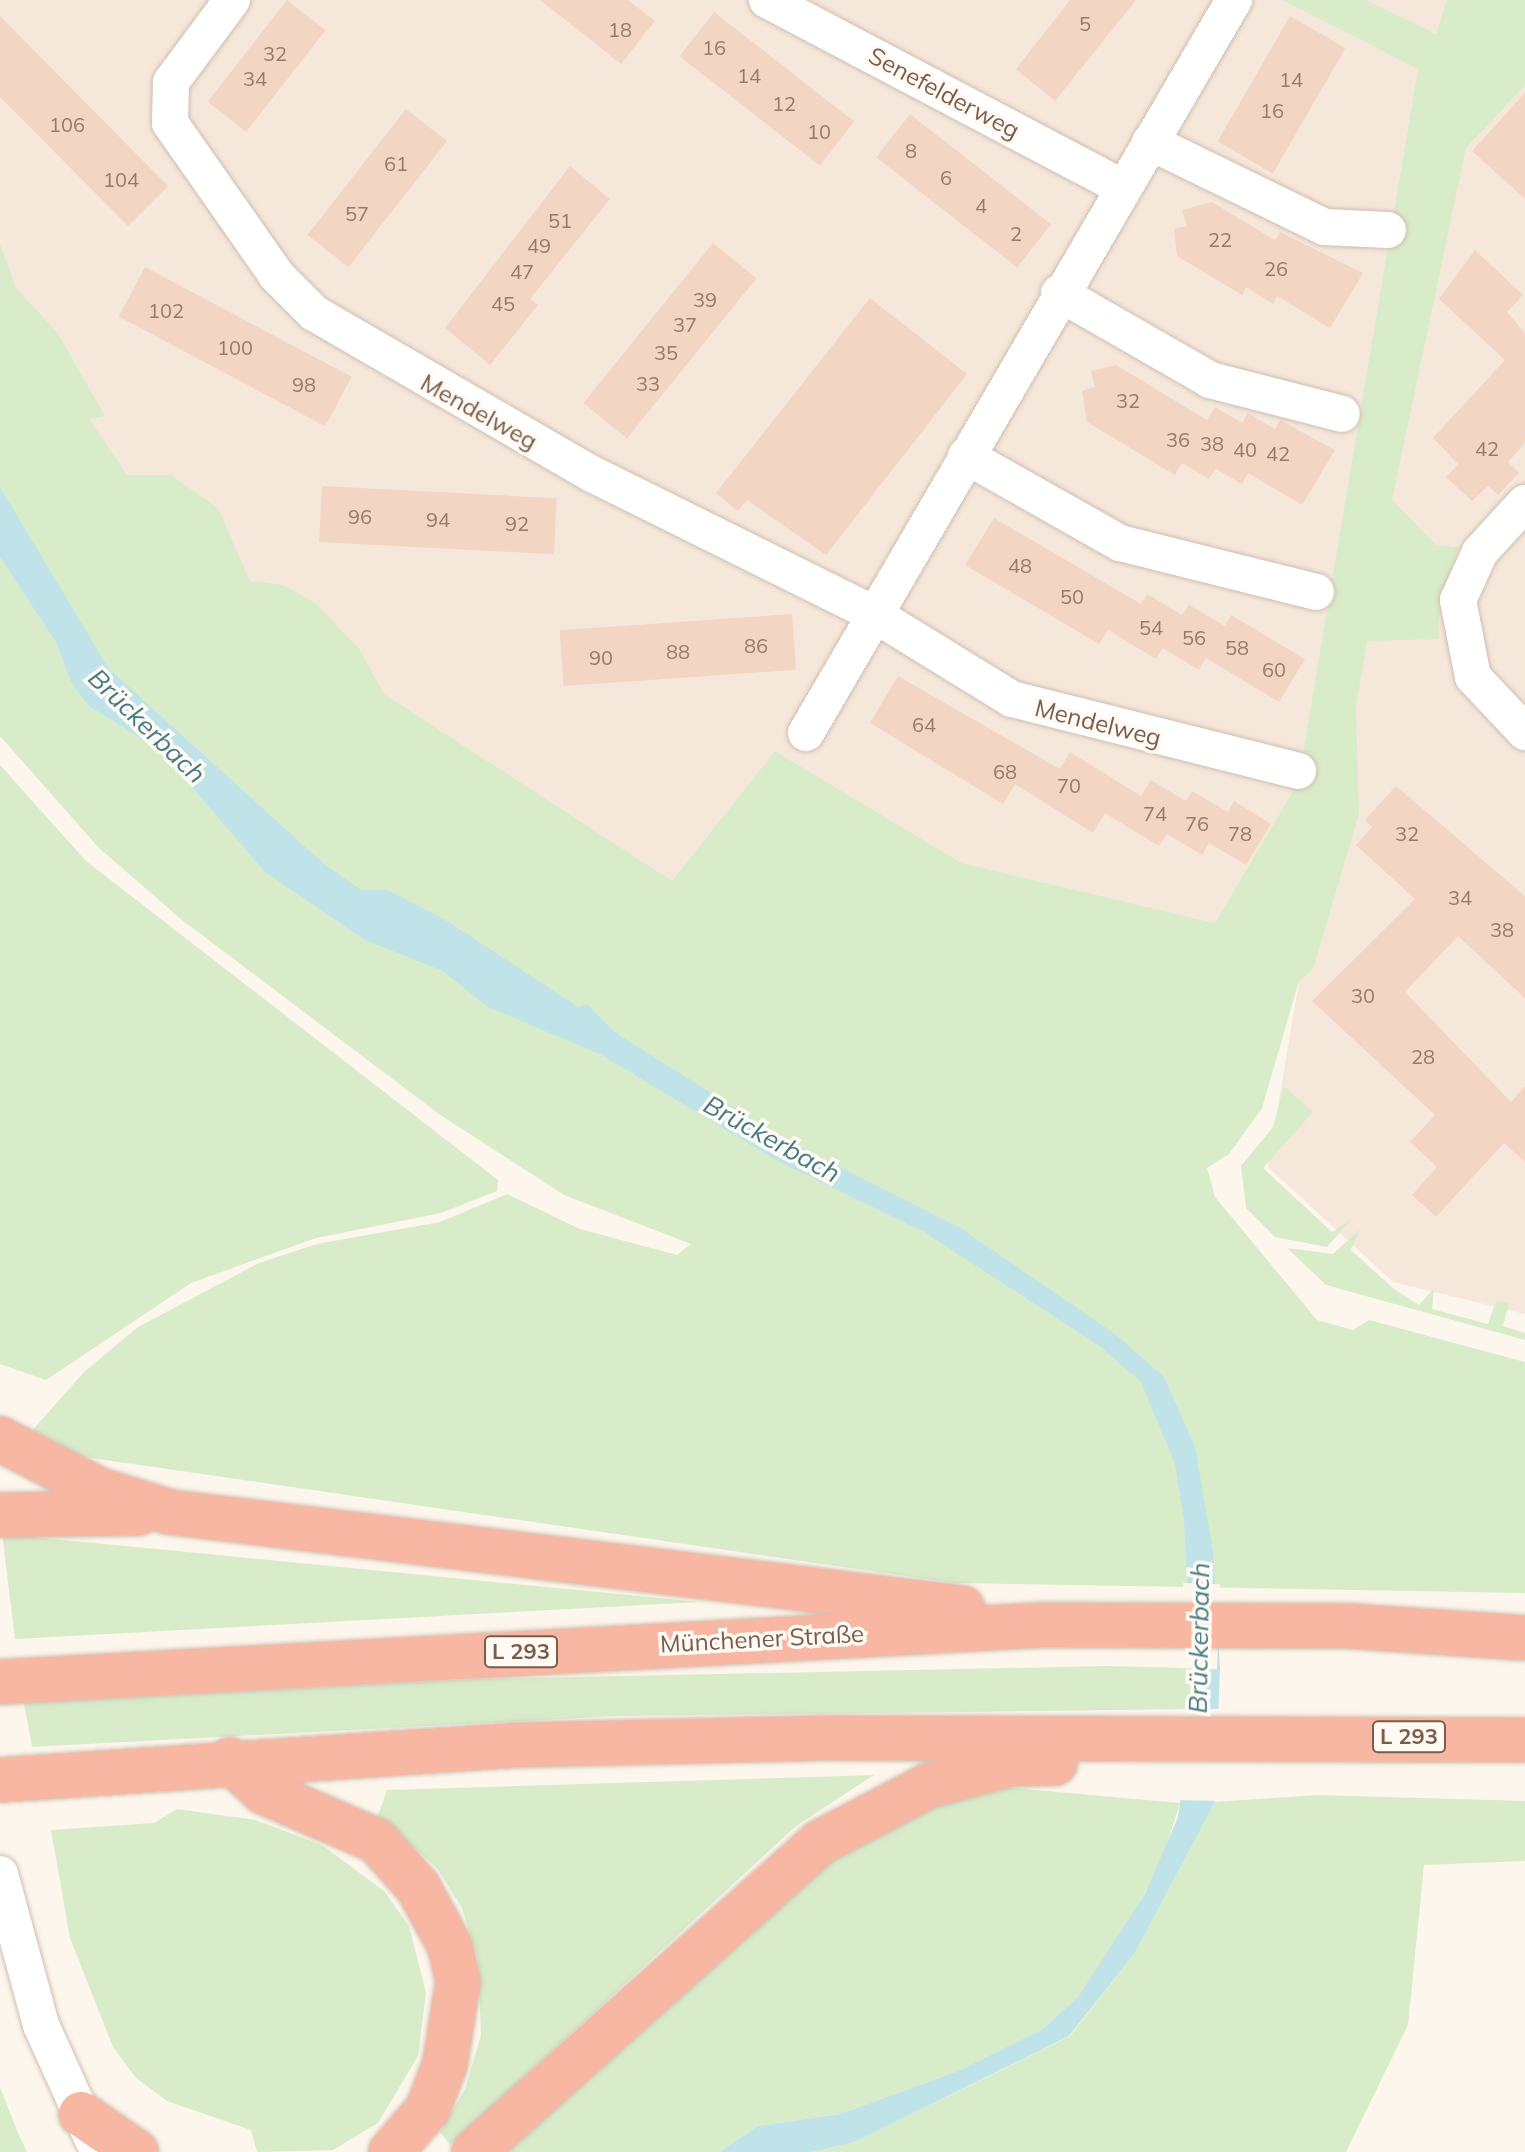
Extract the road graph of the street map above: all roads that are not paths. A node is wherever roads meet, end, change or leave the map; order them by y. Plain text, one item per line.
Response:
1 (232, 0) edge
2 (767, 0) edge
3 (1234, 0) edge
4 (1150, 142) junction
5 (1121, 187) junction
6 (1388, 230) dead end
7 (1059, 293) junction
8 (1342, 414) dead end
9 (966, 456) junction
10 (1525, 503) edge
11 (1316, 592) dead end
12 (872, 613) junction
13 (1525, 732) edge
14 (806, 733) dead end
15 (1298, 771) dead end
16 (0, 1439) edge
17 (169, 1512) junction
18 (0, 1515) edge
19 (1043, 1625) junction
20 (1525, 1638) edge
21 (0, 1682) edge
22 (1525, 1740) edge
23 (1106, 1751) junction
24 (230, 1760) junction
25 (0, 1780) edge
26 (0, 1874) edge
27 (90, 2133) edge
28 (136, 2152) edge
29 (391, 2152) edge
30 (474, 2152) edge

1 - 12 street, Mendelweg
2 - 5 street, Senefelderweg
3 - 4 street
4 - 5 street
4 - 6 street
5 - 7 street
7 - 8 street
7 - 9 street
9 - 11 street
9 - 12 street
10 - 13 street
12 - 14 street
12 - 15 street, Mendelweg
16 - 17 highway
17 - 18 highway
17 - 19 highway
19 - 20 highway, Münchener Straße / L 293
19 - 21 highway, Münchener Straße / L 293
22 - 23 highway, L 293
23 - 24 highway, L 293
23 - 30 highway
24 - 25 highway, L 293
24 - 29 highway
26 - 27 street
27 - 28 highway

